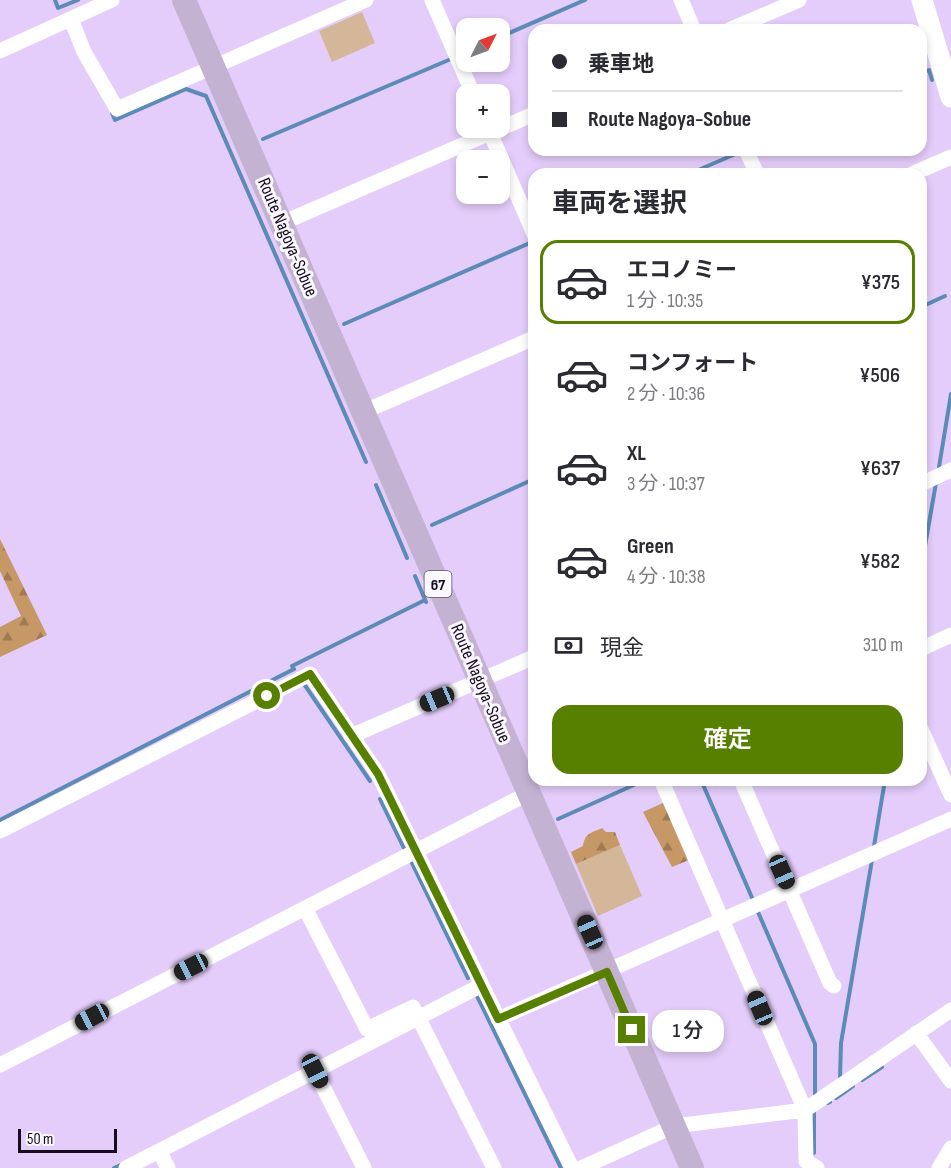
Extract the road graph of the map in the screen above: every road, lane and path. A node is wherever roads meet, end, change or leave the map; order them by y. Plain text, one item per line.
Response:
1 (112, 0) edge
2 (184, 0) edge
3 (366, 0) edge
4 (432, 0) edge
5 (681, 0) edge
6 (799, 0) edge
7 (922, 0) edge
8 (71, 19) junction
9 (691, 24) edge
10 (743, 24) edge
11 (0, 51) edge
12 (213, 66) junction
13 (469, 84) edge
14 (951, 97) edge
15 (528, 116) edge
16 (510, 123) edge
17 (471, 138) edge
18 (492, 138) edge
19 (951, 157) edge
20 (926, 168) edge
21 (528, 220) edge
22 (282, 223) junction
23 (528, 341) edge
24 (363, 412) junction
25 (951, 470) edge
26 (927, 481) edge
27 (951, 635) edge
28 (927, 645) edge
29 (528, 660) edge
30 (480, 681) junction
31 (351, 736) junction
32 (927, 742) edge
33 (664, 786) edge
34 (744, 786) edge
35 (529, 793) junction
36 (951, 795) edge
37 (951, 819) edge
38 (0, 831) edge
39 (416, 851) junction
40 (790, 891) junction
41 (305, 908) junction
42 (722, 921) junction
43 (607, 972) junction
44 (482, 985) junction
45 (834, 986) dead end
46 (951, 1010) edge
47 (419, 1017) junction
48 (498, 1019) junction
49 (916, 1033) junction
50 (0, 1065) edge
51 (315, 1071) junction
52 (951, 1081) edge
53 (805, 1110) junction
54 (674, 1126) junction
55 (951, 1148) edge
56 (159, 1151) junction
57 (126, 1168) edge
58 (168, 1168) edge
59 (364, 1168) edge
60 (494, 1168) edge
61 (572, 1168) edge
62 (581, 1168) edge
63 (692, 1168) edge
64 (817, 1168) edge
65 (939, 1168) edge

1 - 8 street
2 - 12 main road, Route Nagoya-Sobue / 67
3 - 12 street
4 - 13 street
5 - 9 street
6 - 10 street
7 - 14 street
8 - 11 street
8 - 12 street
12 - 22 main road, Route Nagoya-Sobue / 67
15 - 16 street
17 - 22 street
18 - 21 street
19 - 20 street
22 - 24 main road, Route Nagoya-Sobue / 67
23 - 24 street
24 - 30 main road, Route Nagoya-Sobue / 67
25 - 26 street
27 - 28 street
29 - 30 street
30 - 31 street
30 - 35 main road, Route Nagoya-Sobue / 67
31 - 38 street
31 - 39 street
32 - 36 street
33 - 42 street
34 - 40 street
35 - 39 street
35 - 43 main road, Route Nagoya-Sobue / 67
37 - 40 street
39 - 41 street
39 - 44 street
40 - 42 street
40 - 45 street
41 - 47 street
41 - 50 street
42 - 43 street
42 - 53 street
43 - 48 street
43 - 54 main road, Route Nagoya-Sobue / 67
44 - 47 street
44 - 48 street
46 - 49 street
47 - 51 street
47 - 60 street
48 - 61 street
49 - 52 street
49 - 53 street
51 - 56 street
51 - 59 street
53 - 54 street
53 - 64 street
54 - 62 street
54 - 63 main road, Route Nagoya-Sobue / 67
55 - 65 street
56 - 57 street
56 - 58 street

